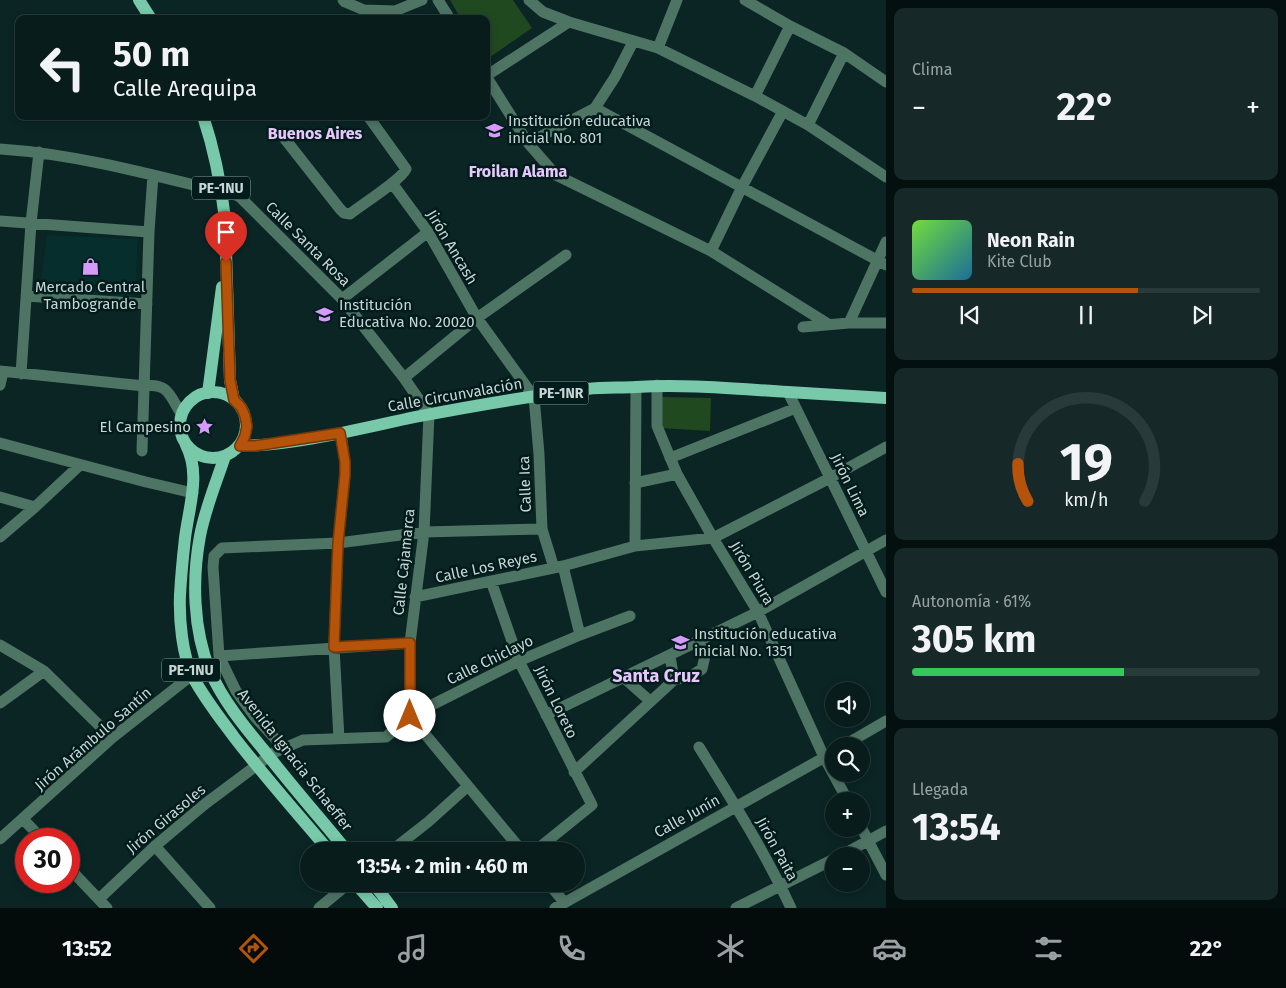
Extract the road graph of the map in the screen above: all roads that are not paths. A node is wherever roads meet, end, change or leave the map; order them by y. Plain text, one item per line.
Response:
1 (422, 0) edge
2 (438, 0) edge
3 (529, 0) edge
4 (677, 0) edge
5 (745, 0) edge
6 (141, 1) edge
7 (344, 1) edge
8 (149, 15) edge
9 (447, 15) edge
10 (569, 22) junction
11 (790, 26) junction
12 (634, 42) junction
13 (658, 48) junction
14 (844, 53) junction
15 (490, 73) edge
16 (490, 82) edge
17 (886, 82) edge
18 (756, 96) junction
19 (594, 108) junction
20 (783, 111) junction
21 (204, 120) edge
22 (371, 120) edge
23 (808, 125) junction
24 (281, 134) dead end
25 (528, 143) junction
26 (0, 149) edge
27 (39, 152) junction
28 (153, 175) junction
29 (886, 177) edge
30 (392, 183) junction
31 (742, 187) junction
32 (222, 192) junction
33 (0, 220) edge
34 (31, 223) junction
35 (148, 232) junction
36 (428, 232) junction
37 (886, 242) edge
38 (711, 250) junction
39 (566, 255) dead end
40 (226, 262) junction
41 (882, 262) edge
42 (26, 296) junction
43 (342, 299) junction
44 (146, 304) junction
45 (477, 318) junction
46 (848, 323) junction
47 (886, 323) edge
48 (828, 324) junction
49 (803, 327) dead end
50 (1, 372) edge
51 (20, 374) junction
52 (404, 378) junction
53 (0, 385) edge
54 (657, 385) junction
55 (144, 386) junction
56 (636, 388) junction
57 (788, 392) junction
58 (208, 393) junction
59 (534, 397) junction
60 (886, 398) edge
61 (234, 400) junction
62 (796, 408) junction
63 (430, 414) junction
64 (182, 415) junction
65 (340, 433) junction
66 (0, 442) edge
67 (186, 444) junction
68 (240, 446) junction
69 (886, 448) edge
70 (142, 451) dead end
71 (225, 456) junction
72 (670, 458) junction
73 (80, 465) junction
74 (677, 474) junction
75 (830, 478) junction
76 (635, 483) junction
77 (193, 493) junction
78 (0, 497) edge
79 (35, 507) junction
80 (542, 529) junction
81 (424, 532) junction
82 (0, 537) edge
83 (713, 538) junction
84 (886, 540) edge
85 (338, 543) junction
86 (635, 546) junction
87 (866, 551) junction
88 (559, 567) junction
89 (491, 581) junction
90 (886, 592) edge
91 (415, 597) junction
92 (758, 612) junction
93 (630, 616) dead end
94 (580, 635) junction
95 (700, 641) junction
96 (410, 643) junction
97 (0, 645) edge
98 (334, 647) junction
99 (670, 656) junction
100 (221, 661) junction
101 (519, 661) junction
102 (210, 669) junction
103 (44, 671) junction
104 (192, 675) junction
105 (623, 677) junction
106 (674, 680) junction
107 (650, 702) junction
108 (0, 703) edge
109 (546, 715) junction
110 (410, 716) junction
111 (886, 721) edge
112 (858, 737) edge
113 (112, 738) junction
114 (339, 739) junction
115 (825, 746) edge
116 (283, 747) junction
117 (699, 747) dead end
118 (268, 756) junction
119 (825, 756) edge
120 (256, 766) junction
121 (574, 772) junction
122 (468, 786) junction
123 (736, 806) junction
124 (23, 820) junction
125 (31, 828) edge
126 (886, 831) edge
127 (867, 837) edge
128 (0, 839) edge
129 (869, 841) junction
130 (321, 842) edge
131 (340, 842) edge
132 (402, 842) edge
133 (515, 842) edge
134 (546, 842) edge
135 (155, 846) junction
136 (857, 847) edge
137 (825, 864) edge
138 (886, 875) edge
139 (80, 879) edge
140 (781, 886) junction
141 (338, 892) edge
142 (363, 892) edge
143 (380, 892) edge
144 (553, 892) edge
145 (99, 899) junction
146 (559, 905) edge
147 (107, 908) edge
148 (210, 908) edge
149 (319, 908) edge
150 (377, 908) edge
151 (392, 908) edge
152 (736, 908) edge
153 (791, 908) edge

1 - 7 street
2 - 9 street
3 - 10 street
4 - 13 street
5 - 11 street
6 - 8 main road
10 - 12 street
10 - 15 street
11 - 14 street
11 - 18 street
12 - 13 street
12 - 19 street
13 - 18 street
14 - 17 street
14 - 23 street
16 - 25 street
18 - 20 street
19 - 25 street
19 - 31 street
20 - 23 street
20 - 31 street
21 - 32 main road, PE-1NU
22 - 30 street
23 - 29 street
24 - 30 street
25 - 38 street
26 - 27 street, Calle Santa Rosa
27 - 28 street, Calle Santa Rosa
27 - 34 street
28 - 32 street, Calle Santa Rosa
28 - 35 street
30 - 36 street, Jirón Ancash
31 - 38 street
31 - 41 street
32 - 40 main road, PE-1NU
32 - 43 street, Calle Santa Rosa
33 - 34 street
34 - 35 street
34 - 42 street
35 - 44 street
36 - 43 street
36 - 45 street, Jirón Ancash
37 - 41 street
38 - 48 street
39 - 45 street
40 - 58 main road, PE-1NU
40 - 61 main road, PE-1NU
41 - 46 street
42 - 44 street
42 - 51 street
43 - 52 street, Calle Santa Rosa
44 - 55 street
45 - 52 street
45 - 59 street, Jirón Ancash
46 - 47 street
46 - 48 street
48 - 49 street
50 - 51 street
50 - 53 street
51 - 55 street
52 - 63 street, Calle Santa Rosa
54 - 56 main road, Calle Circunvalación / PE-1NR
54 - 57 main road, Calle Circunvalación / PE-1NR
54 - 72 street, Jirón Piura
55 - 64 street
55 - 70 street
56 - 59 main road, Calle Circunvalación / PE-1NR
56 - 76 street
57 - 60 main road, Calle Circunvalación / PE-1NR
57 - 62 street, Jirón Lima
58 - 61 main road
58 - 64 main road
59 - 63 main road, Calle Circunvalación / PE-1NR
59 - 80 street, Calle Ica
61 - 68 main road, PE-1NU
62 - 72 street
62 - 75 street, Jirón Lima
63 - 65 main road, Calle Circunvalación / PE-1NR
63 - 81 street, Calle Cajamarca
64 - 67 main road, PE-1NU
65 - 68 main road, Calle Circunvalación / PE-1NR
65 - 85 street
66 - 73 street
67 - 71 main road
67 - 77 main road, Avenida Ignacia Schaeffer / PE-1NU
68 - 71 main road
69 - 75 street
71 - 102 main road, Avenida Ignacia Schaeffer / PE-1NU
72 - 74 street, Jirón Piura
73 - 77 street
73 - 79 street
74 - 76 street
74 - 83 street, Jirón Piura
75 - 83 street
75 - 87 street, Jirón Lima
76 - 86 street
77 - 104 main road, Avenida Ignacia Schaeffer / PE-1NU
78 - 79 street
79 - 82 street
80 - 81 street
80 - 88 street, Calle Ica
81 - 85 street
81 - 91 street, Calle Cajamarca
83 - 86 street, Calle Los Reyes
83 - 92 street, Jirón Piura
84 - 87 street
85 - 98 street
85 - 100 street
86 - 88 street, Calle Los Reyes
87 - 90 street, Jirón Lima
87 - 92 street
88 - 89 street, Calle Los Reyes
88 - 94 street, Calle Ica
89 - 91 street, Calle Los Reyes
89 - 101 street, Jirón Loreto
91 - 96 street, Calle Cajamarca
92 - 95 street
92 - 115 street, Jirón Piura
93 - 94 street, Calle Chiclayo
94 - 101 street, Calle Chiclayo
95 - 99 street
95 - 106 street
96 - 98 street, Jirón Arámbulo Santín
96 - 110 street, Calle Cajamarca
97 - 103 street
98 - 100 street, Jirón Arámbulo Santín
98 - 114 street
99 - 105 street
99 - 106 street
100 - 102 street, Jirón Arámbulo Santín
100 - 116 street
101 - 109 street, Jirón Loreto
101 - 110 street, Calle Chiclayo
102 - 104 street, Jirón Arámbulo Santín
102 - 118 main road, Avenida Ignacia Schaeffer / PE-1NU
103 - 108 street
103 - 113 street
104 - 113 street, Jirón Arámbulo Santín
104 - 120 main road, Avenida Ignacia Schaeffer / PE-1NU
105 - 107 street
105 - 109 street
106 - 107 street
107 - 121 street
109 - 121 street, Jirón Loreto
110 - 114 street, Calle Chiclayo
110 - 122 street
111 - 112 street
113 - 124 street, Jirón Arámbulo Santín
114 - 116 street, Calle Chiclayo
116 - 118 street, Calle Chiclayo
117 - 123 street, Jirón Paita
118 - 120 street, Calle Chiclayo
118 - 131 main road, Avenida Ignacia Schaeffer / PE-1NU
119 - 123 street, Calle Junín
120 - 130 main road, Avenida Ignacia Schaeffer / PE-1NU
120 - 135 street, Jirón Girasoles
121 - 134 street, Jirón Loreto
122 - 132 street
122 - 133 street
123 - 140 street, Jirón Paita
123 - 146 street, Calle Junín
124 - 125 street
124 - 128 street, Jirón Arámbulo Santín
126 - 129 street
127 - 129 street
129 - 136 street
129 - 138 street
135 - 145 street, Jirón Girasoles
135 - 148 street
137 - 140 street
139 - 145 street
140 - 152 street
140 - 153 street, Jirón Paita
141 - 149 street
142 - 150 main road
143 - 151 main road
144 - 146 street
145 - 147 street

